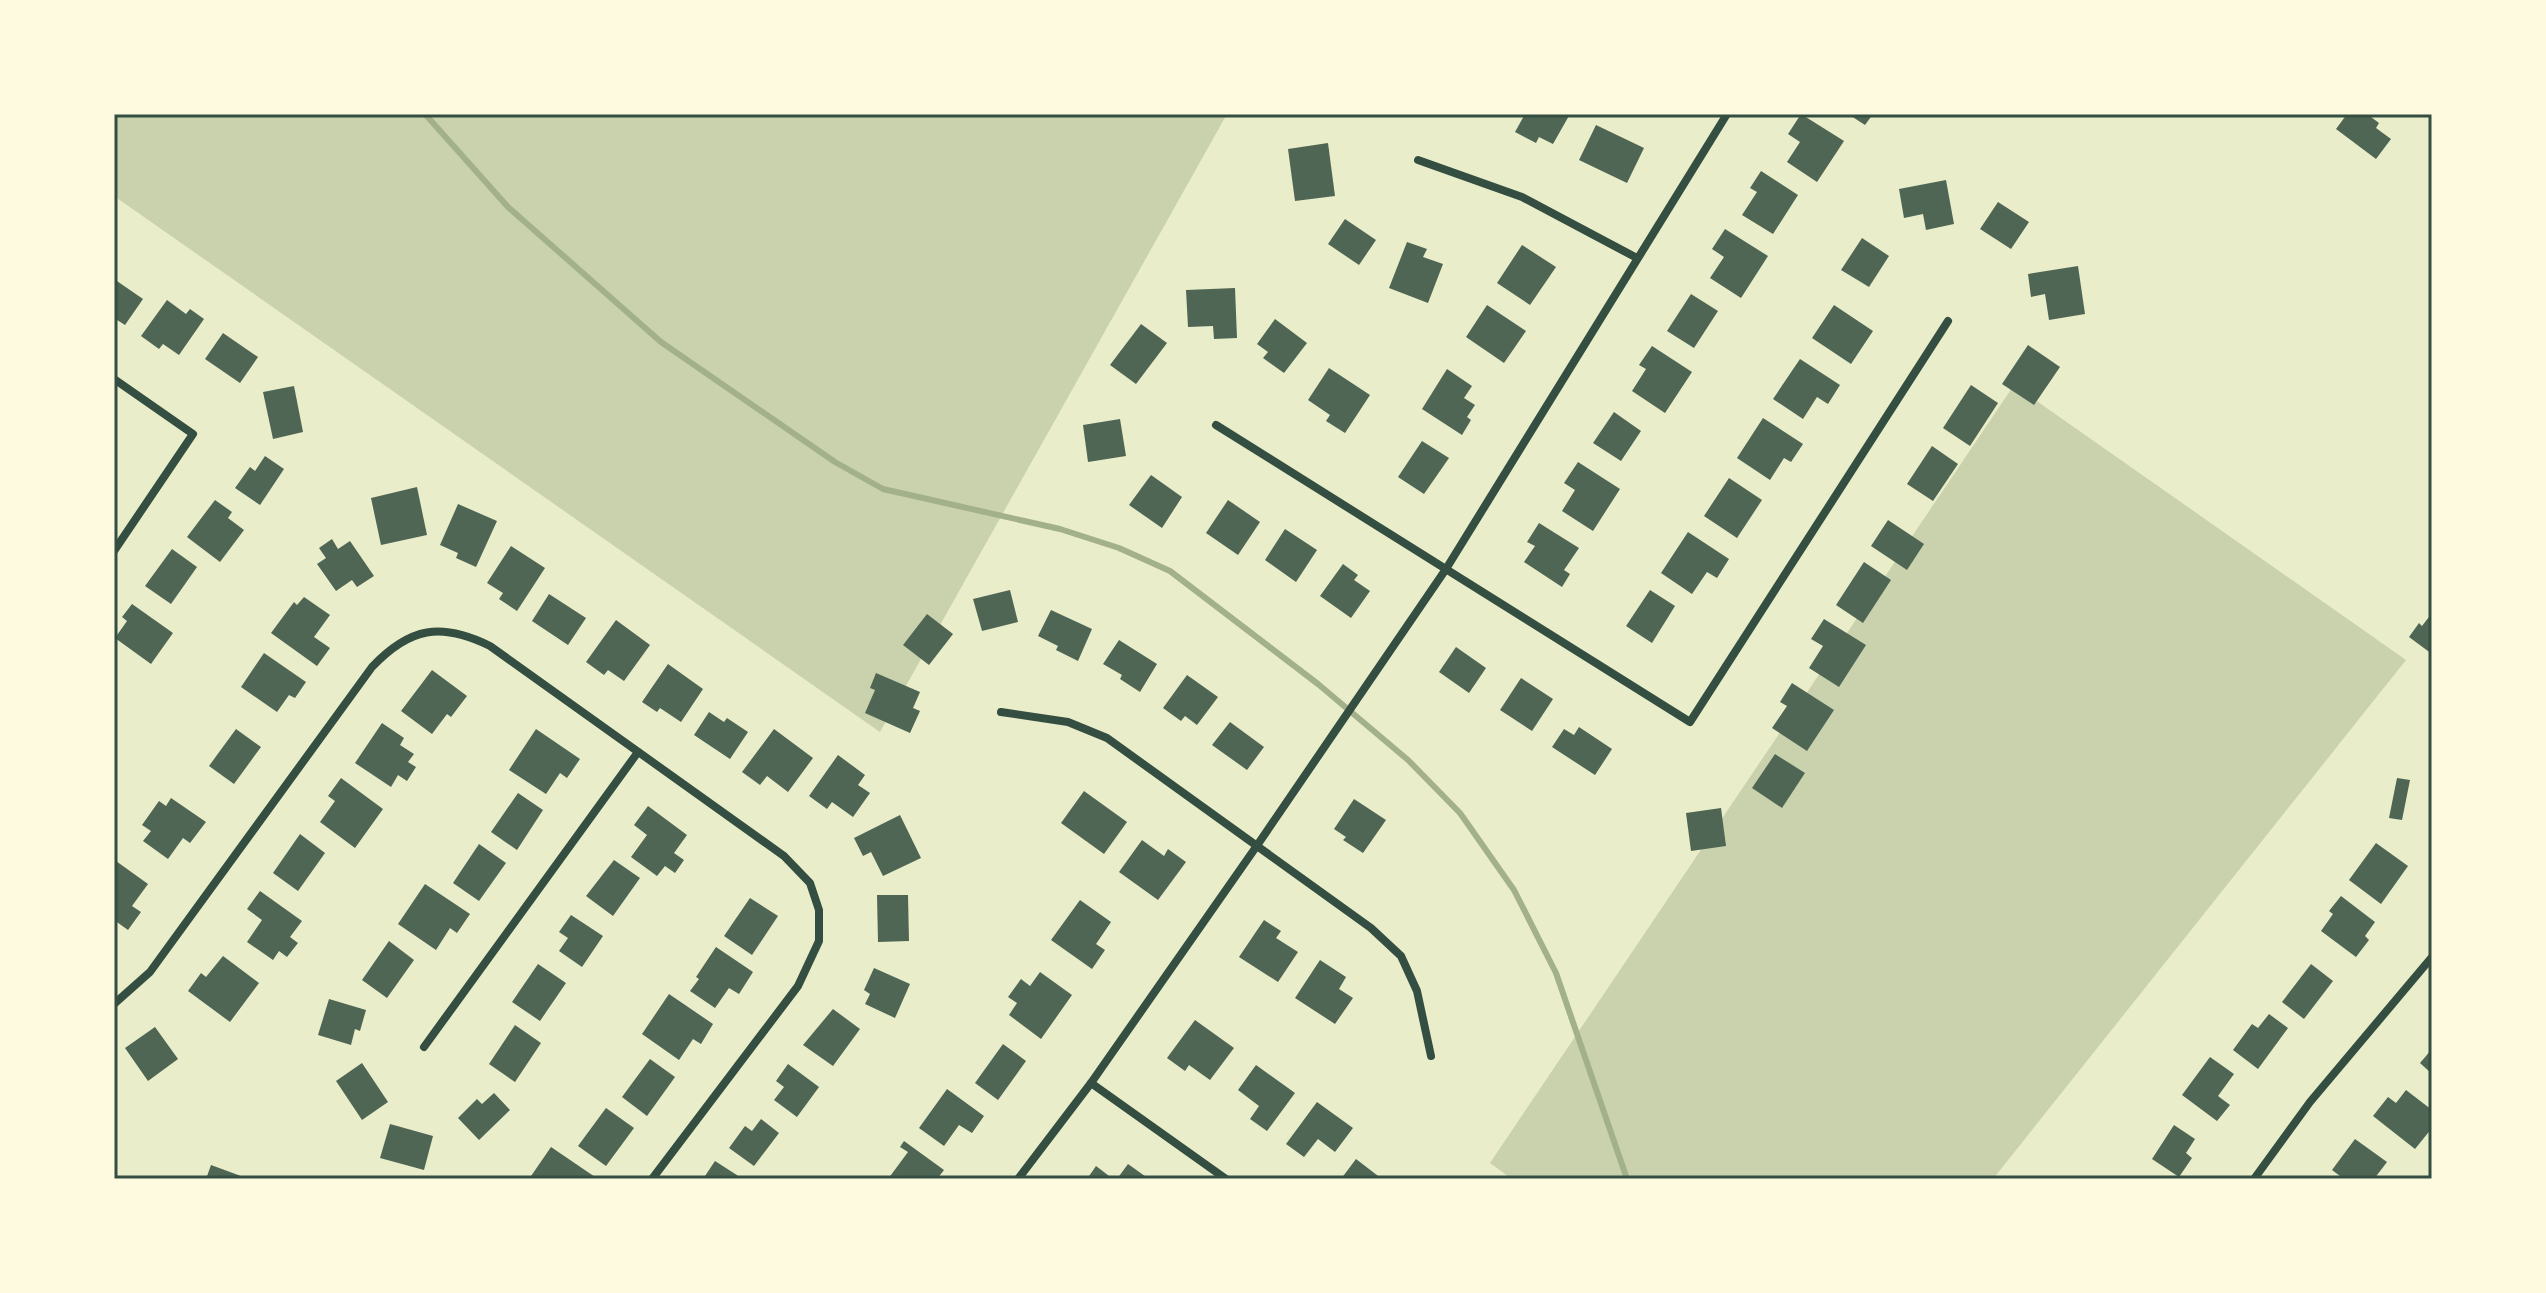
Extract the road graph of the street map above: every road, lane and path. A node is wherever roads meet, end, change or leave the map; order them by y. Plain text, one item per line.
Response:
1 (1727, 114) edge
2 (1418, 160) dead end
3 (1637, 258) junction
4 (1948, 321) dead end
5 (114, 379) edge
6 (1216, 425) dead end
7 (114, 551) edge
8 (1446, 569) junction
9 (1001, 712) dead end
10 (638, 752) junction
11 (1256, 847) junction
12 (2432, 957) edge
13 (114, 1004) edge
14 (424, 1047) dead end
15 (1431, 1056) dead end
16 (1091, 1083) junction
17 (652, 1179) edge
18 (1018, 1179) edge
19 (1226, 1179) edge
20 (2254, 1179) edge

1 - 3 street
2 - 3 street
3 - 8 street
4 - 8 street
5 - 7 street
6 - 8 street
8 - 11 street
9 - 11 street
10 - 13 street
10 - 14 street
10 - 17 street
11 - 15 street
11 - 16 street
12 - 20 street
16 - 18 street
16 - 19 street

